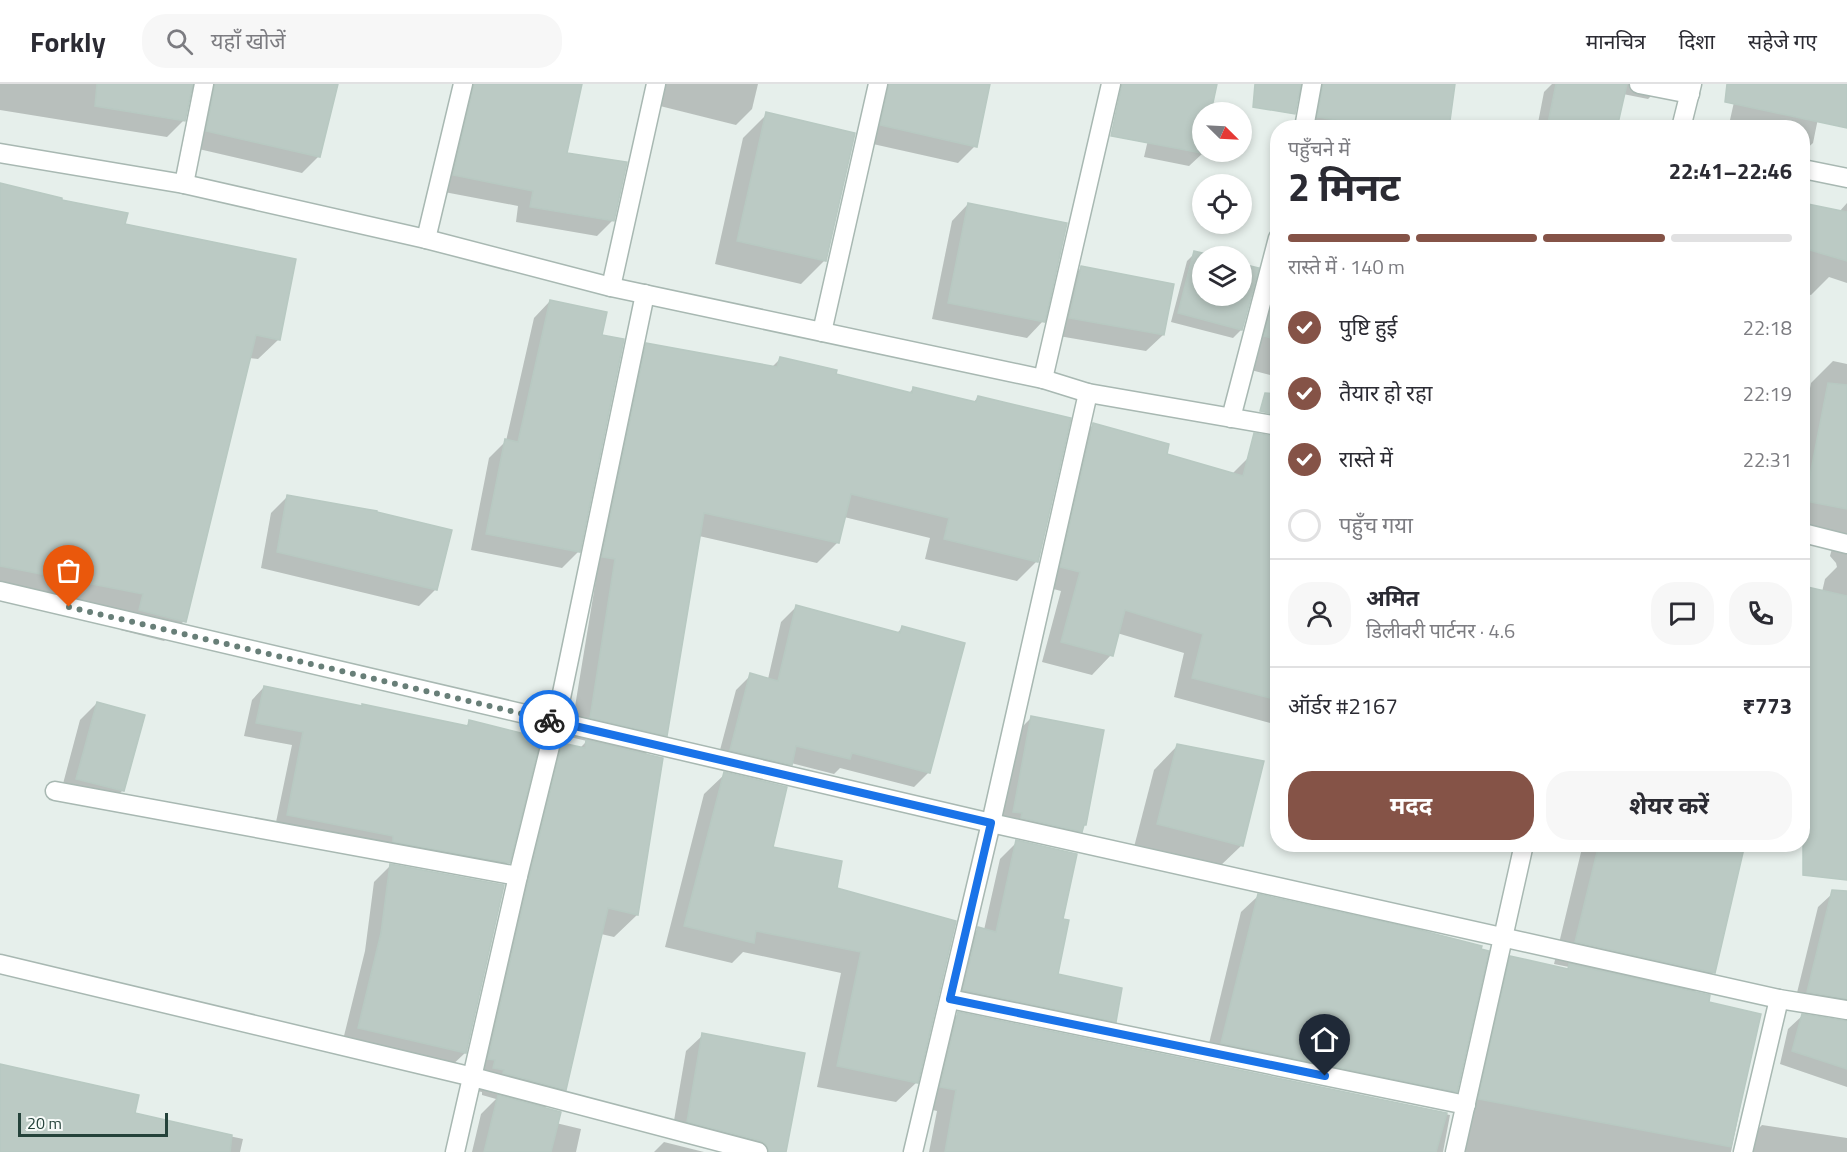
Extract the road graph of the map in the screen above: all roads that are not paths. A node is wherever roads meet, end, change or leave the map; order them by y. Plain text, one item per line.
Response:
1 (204, 84) edge
2 (463, 84) edge
3 (656, 84) edge
4 (878, 84) edge
5 (1111, 84) edge
6 (1312, 84) edge
7 (1639, 84) edge
8 (1691, 89) edge
9 (1305, 120) edge
10 (1683, 120) edge
11 (0, 153) edge
12 (1810, 170) edge
13 (1847, 178) edge
14 (184, 184) junction
15 (426, 240) junction
16 (1270, 269) edge
17 (611, 286) junction
18 (645, 294) junction
19 (822, 332) junction
20 (1043, 379) junction
21 (1088, 393) junction
22 (1231, 418) junction
23 (1270, 425) edge
24 (1810, 535) edge
25 (1847, 544) edge
26 (0, 591) edge
27 (556, 722) junction
28 (55, 791) dead end
29 (991, 823) junction
30 (1522, 852) edge
31 (518, 876) junction
32 (1504, 937) junction
33 (0, 964) edge
34 (950, 999) junction
35 (1779, 999) junction
36 (1847, 1010) edge
37 (473, 1077) junction
38 (1466, 1105) junction
39 (455, 1152) edge
40 (758, 1152) edge
41 (913, 1152) edge
42 (1455, 1152) edge
43 (1743, 1152) edge

1 - 14 street
2 - 15 street
3 - 17 street
4 - 19 street
5 - 20 street
6 - 9 street
7 - 8 street
8 - 10 street
11 - 14 street
12 - 13 street
14 - 15 street
15 - 17 street
16 - 22 street
17 - 18 street
18 - 19 street
18 - 27 street
19 - 20 street
20 - 21 street
21 - 22 street
21 - 29 street
22 - 23 street
24 - 25 street
26 - 27 street
27 - 29 street
27 - 31 street
28 - 31 street
29 - 32 street
29 - 34 street
30 - 32 street
31 - 37 street
32 - 35 street
32 - 38 street
33 - 37 street
34 - 38 street
34 - 41 street
35 - 36 street
35 - 43 street
37 - 39 street
37 - 40 street
38 - 42 street

